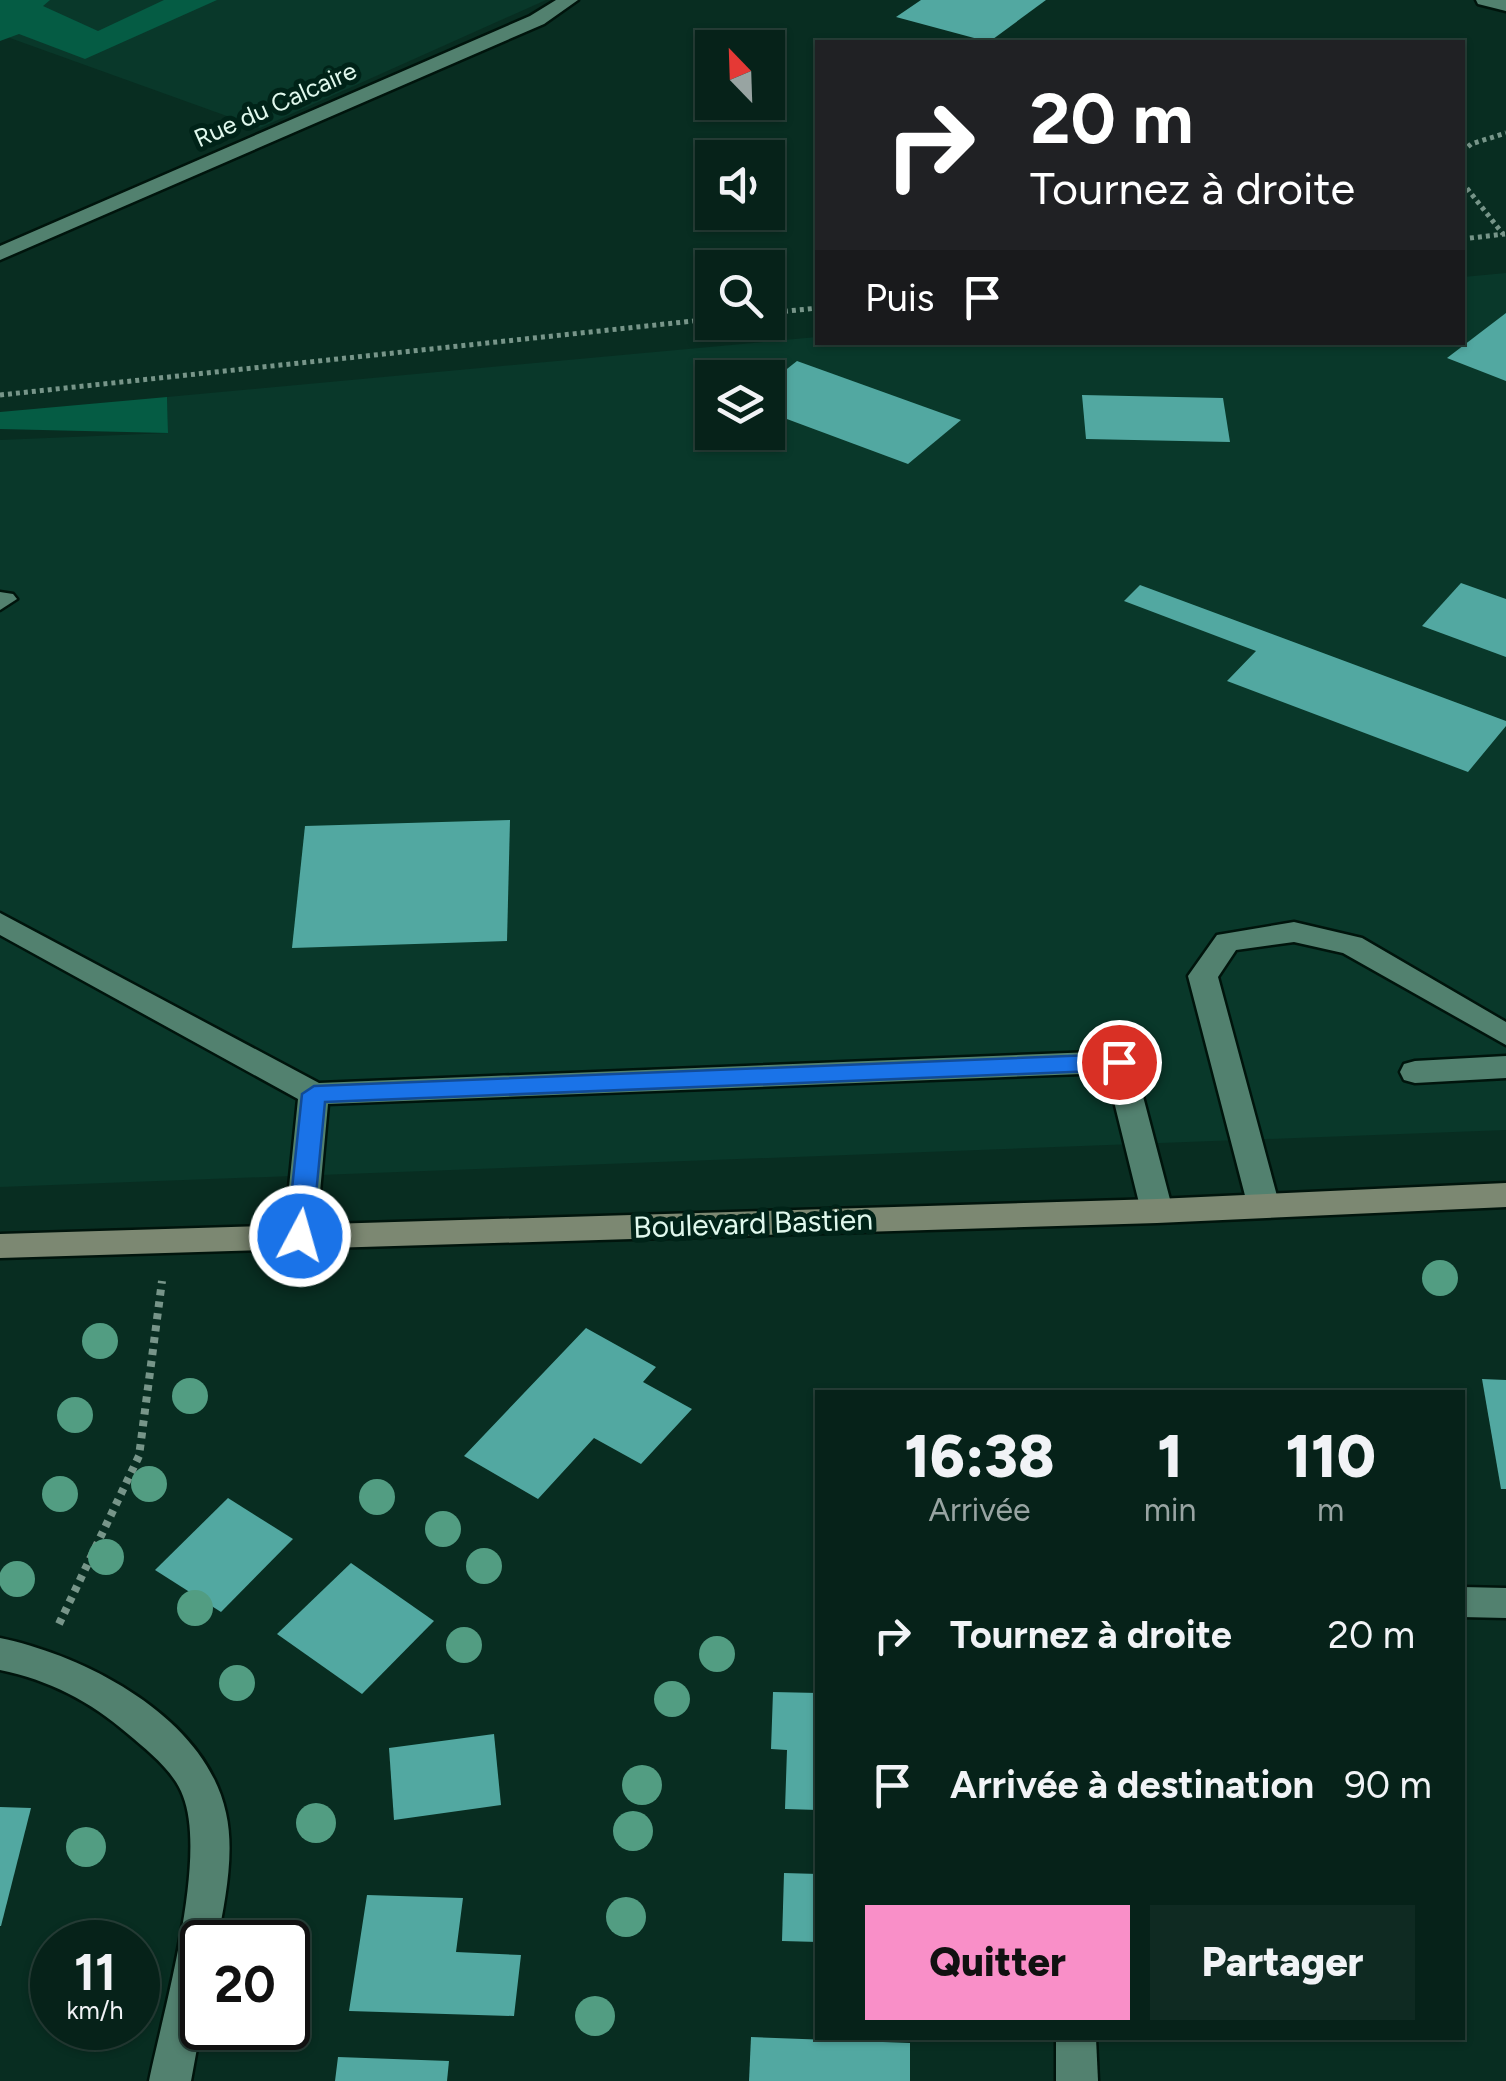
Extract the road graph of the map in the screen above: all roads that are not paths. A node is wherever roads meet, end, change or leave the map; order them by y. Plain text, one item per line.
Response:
1 (569, 0) edge
2 (1485, 0) edge
3 (1506, 6) edge
4 (0, 254) edge
5 (0, 923) edge
6 (1506, 1035) edge
7 (1506, 1067) edge
8 (1415, 1072) dead end
9 (314, 1094) junction
10 (1506, 1195) edge
11 (1264, 1207) junction
12 (1157, 1211) junction
13 (300, 1236) junction
14 (0, 1246) edge
15 (1465, 1602) edge
16 (1506, 1602) edge
17 (0, 1654) edge
18 (1076, 2040) edge
19 (170, 2081) edge
20 (1077, 2081) edge

1 - 4 street, Rue du Calcaire
2 - 3 street
5 - 9 street
6 - 11 street
7 - 8 street
9 - 12 street
9 - 13 street
10 - 11 main road, Boulevard Bastien
11 - 12 main road, Boulevard Bastien
12 - 13 main road, Boulevard Bastien
13 - 14 main road, Boulevard Bastien
15 - 16 street
17 - 19 street
18 - 20 street

